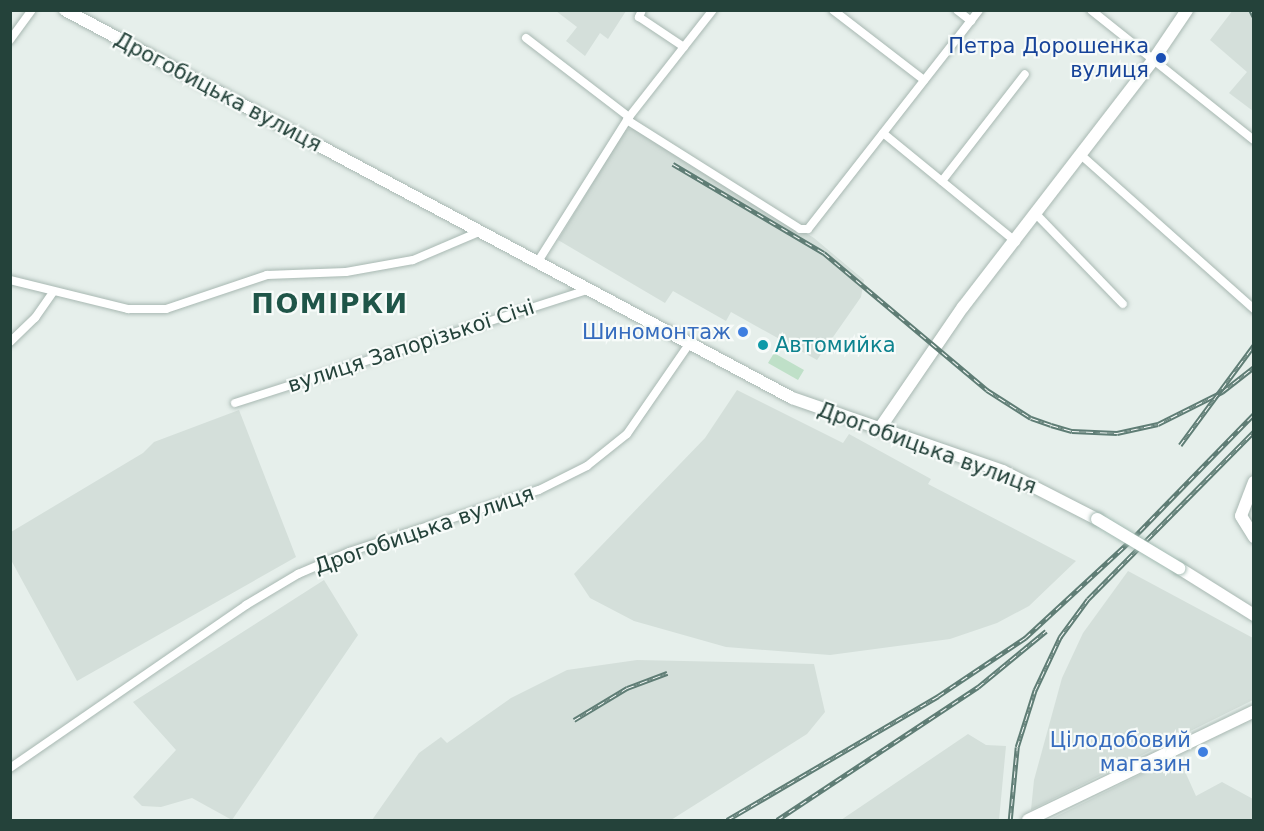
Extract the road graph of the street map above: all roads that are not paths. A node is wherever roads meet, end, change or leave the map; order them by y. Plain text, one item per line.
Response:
1 (32, 10) edge
2 (65, 10) edge
3 (642, 10) edge
4 (713, 10) edge
5 (833, 10) edge
6 (957, 10) edge
7 (979, 10) edge
8 (1091, 10) edge
9 (1187, 10) edge
10 (971, 21) junction
11 (526, 38) dead end
12 (10, 40) edge
13 (684, 47) junction
14 (1154, 59) junction
15 (1025, 74) dead end
16 (924, 80) junction
17 (628, 118) junction
18 (883, 133) junction
19 (1254, 140) edge
20 (1081, 156) junction
21 (942, 181) junction
22 (1036, 214) junction
23 (479, 232) junction
24 (1016, 242) junction
25 (537, 263) junction
26 (10, 280) edge
27 (586, 290) junction
28 (53, 292) junction
29 (1122, 304) dead end
30 (1254, 309) edge
31 (10, 342) edge
32 (689, 344) junction
33 (235, 403) dead end
34 (880, 428) junction
35 (1254, 482) edge
36 (1254, 537) edge
37 (1254, 615) edge
38 (1254, 711) edge
39 (10, 768) edge
40 (1028, 820) edge

1 - 12 street
2 - 23 main road, Дрогобицька вулиця
3 - 13 street
4 - 13 street
5 - 16 street
6 - 10 street
7 - 10 street
8 - 14 street
9 - 14 main road
10 - 16 street
11 - 17 street
13 - 17 street
14 - 19 street
14 - 20 main road
15 - 21 street
16 - 18 street
17 - 18 street
17 - 25 street
18 - 21 street
20 - 22 main road
20 - 30 street
21 - 24 street
22 - 24 main road
22 - 29 street
23 - 25 main road, Дрогобицька вулиця
23 - 28 street
24 - 34 main road
25 - 27 main road, Дрогобицька вулиця
26 - 28 street
27 - 32 main road, Дрогобицька вулиця
27 - 33 street, вулиця Запорізької Січі
28 - 31 street
32 - 34 main road, Дрогобицька вулиця
32 - 39 street, Дрогобицька вулиця
34 - 37 main road, Дрогобицька вулиця, bridge
35 - 36 main road
38 - 40 main road

